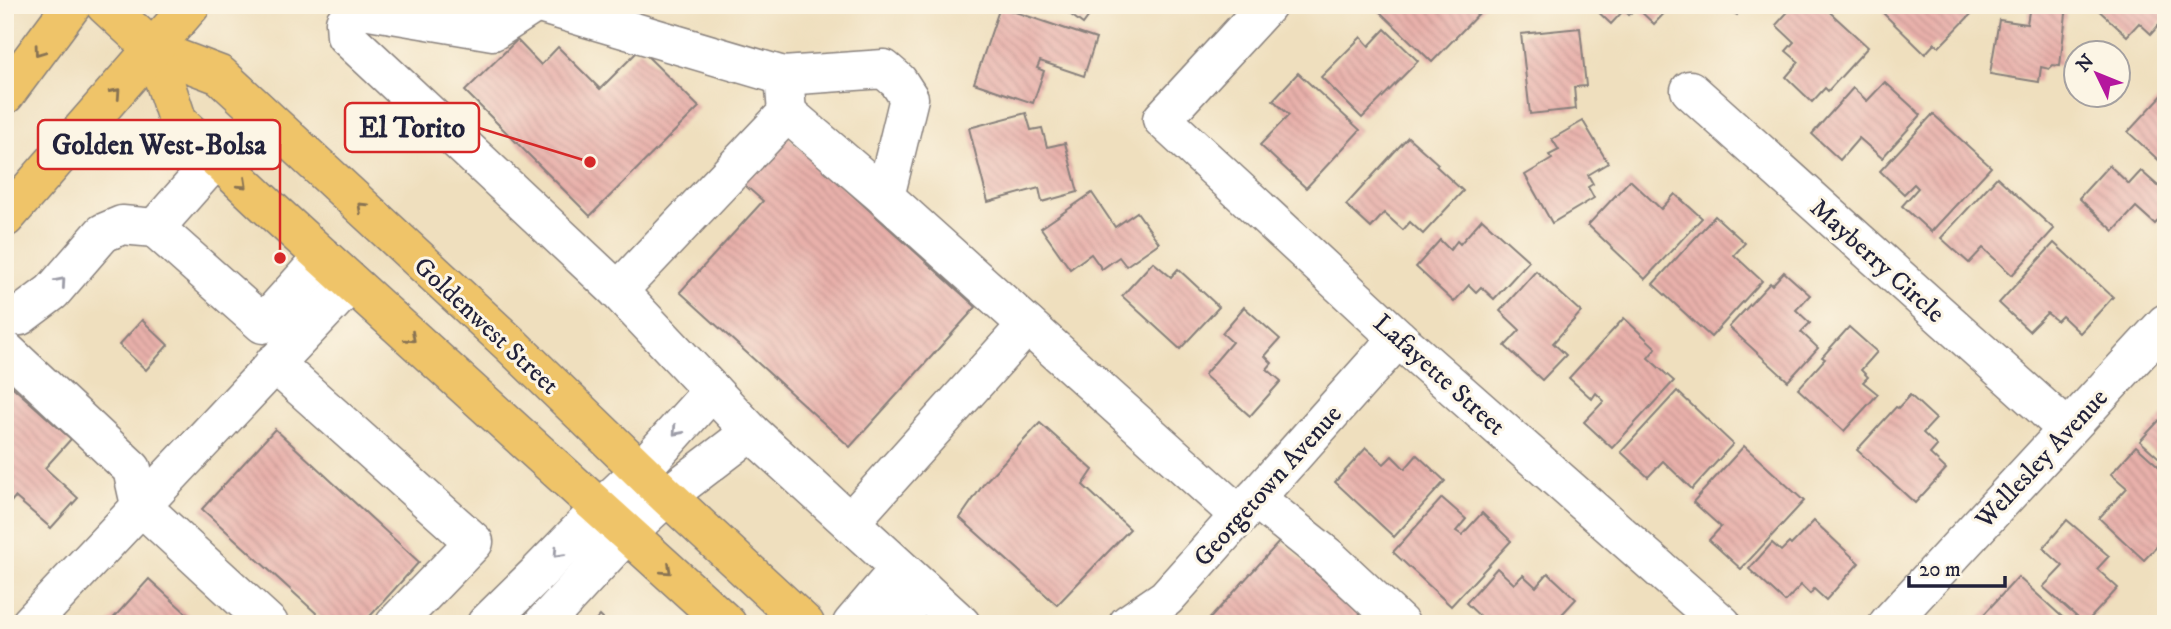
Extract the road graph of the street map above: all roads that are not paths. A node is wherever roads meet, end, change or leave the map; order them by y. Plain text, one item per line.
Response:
1 (72, 5) edge
2 (105, 5) edge
3 (191, 5) edge
4 (533, 5) edge
5 (543, 5) edge
6 (1267, 5) edge
7 (154, 50) junction
8 (783, 76) junction
9 (1690, 90) dead end
10 (5, 95) edge
11 (788, 113) junction
12 (216, 159) junction
13 (885, 197) junction
14 (5, 218) edge
15 (155, 229) junction
16 (323, 257) junction
17 (351, 283) junction
18 (618, 291) junction
19 (5, 317) edge
20 (2166, 323) edge
21 (1027, 325) junction
22 (1398, 338) junction
23 (5, 350) edge
24 (274, 363) junction
25 (712, 391) junction
26 (2067, 429) junction
27 (751, 432) junction
28 (654, 483) junction
29 (140, 505) junction
30 (1247, 507) junction
31 (613, 521) junction
32 (850, 522) junction
33 (911, 579) junction
34 (30, 624) edge
35 (269, 624) edge
36 (395, 624) edge
37 (486, 624) edge
38 (543, 624) edge
39 (727, 624) edge
40 (805, 624) edge
41 (852, 624) edge
42 (892, 624) edge
43 (961, 624) edge
44 (1128, 624) edge
45 (1400, 624) edge
46 (1722, 624) edge
47 (1888, 624) edge

1 -> 10 main road
2 - 7 main road, Goldenwest Street
3 - 7 main road
4 - 18 street
5 - 8 street
6 - 22 street, Lafayette Street
7 - 12 main road, Goldenwest Street
14 -> 7 main road
28 -> 7 main road, Goldenwest Street
8 - 11 street
8 - 13 street
9 - 26 street, Mayberry Circle
11 - 13 street
11 - 18 street
12 - 15 street
12 -> 16 main road, Goldenwest Street
13 - 21 street
15 - 16 street
19 -> 15 street
16 - 17 main road, Goldenwest Street
17 - 24 street
17 -> 31 main road, Goldenwest Street
18 - 25 street
20 - 26 street, Wellesley Avenue
21 - 30 street
21 - 32 street
22 - 30 street, Georgetown Avenue
22 - 46 street, Lafayette Street
23 - 29 street
24 - 29 street
24 - 36 street
25 - 27 street
25 -> 28 street
26 - 47 street, Wellesley Avenue
27 - 28 street
27 - 32 street
28 - 31 street
28 - 40 main road, Goldenwest Street
29 - 34 street
29 - 35 street
30 - 44 street, Georgetown Avenue
30 - 45 street
31 -> 37 street
31 - 38 street
31 -> 39 main road, Goldenwest Street
32 - 33 street
33 - 41 street
33 - 42 street
33 - 43 street

